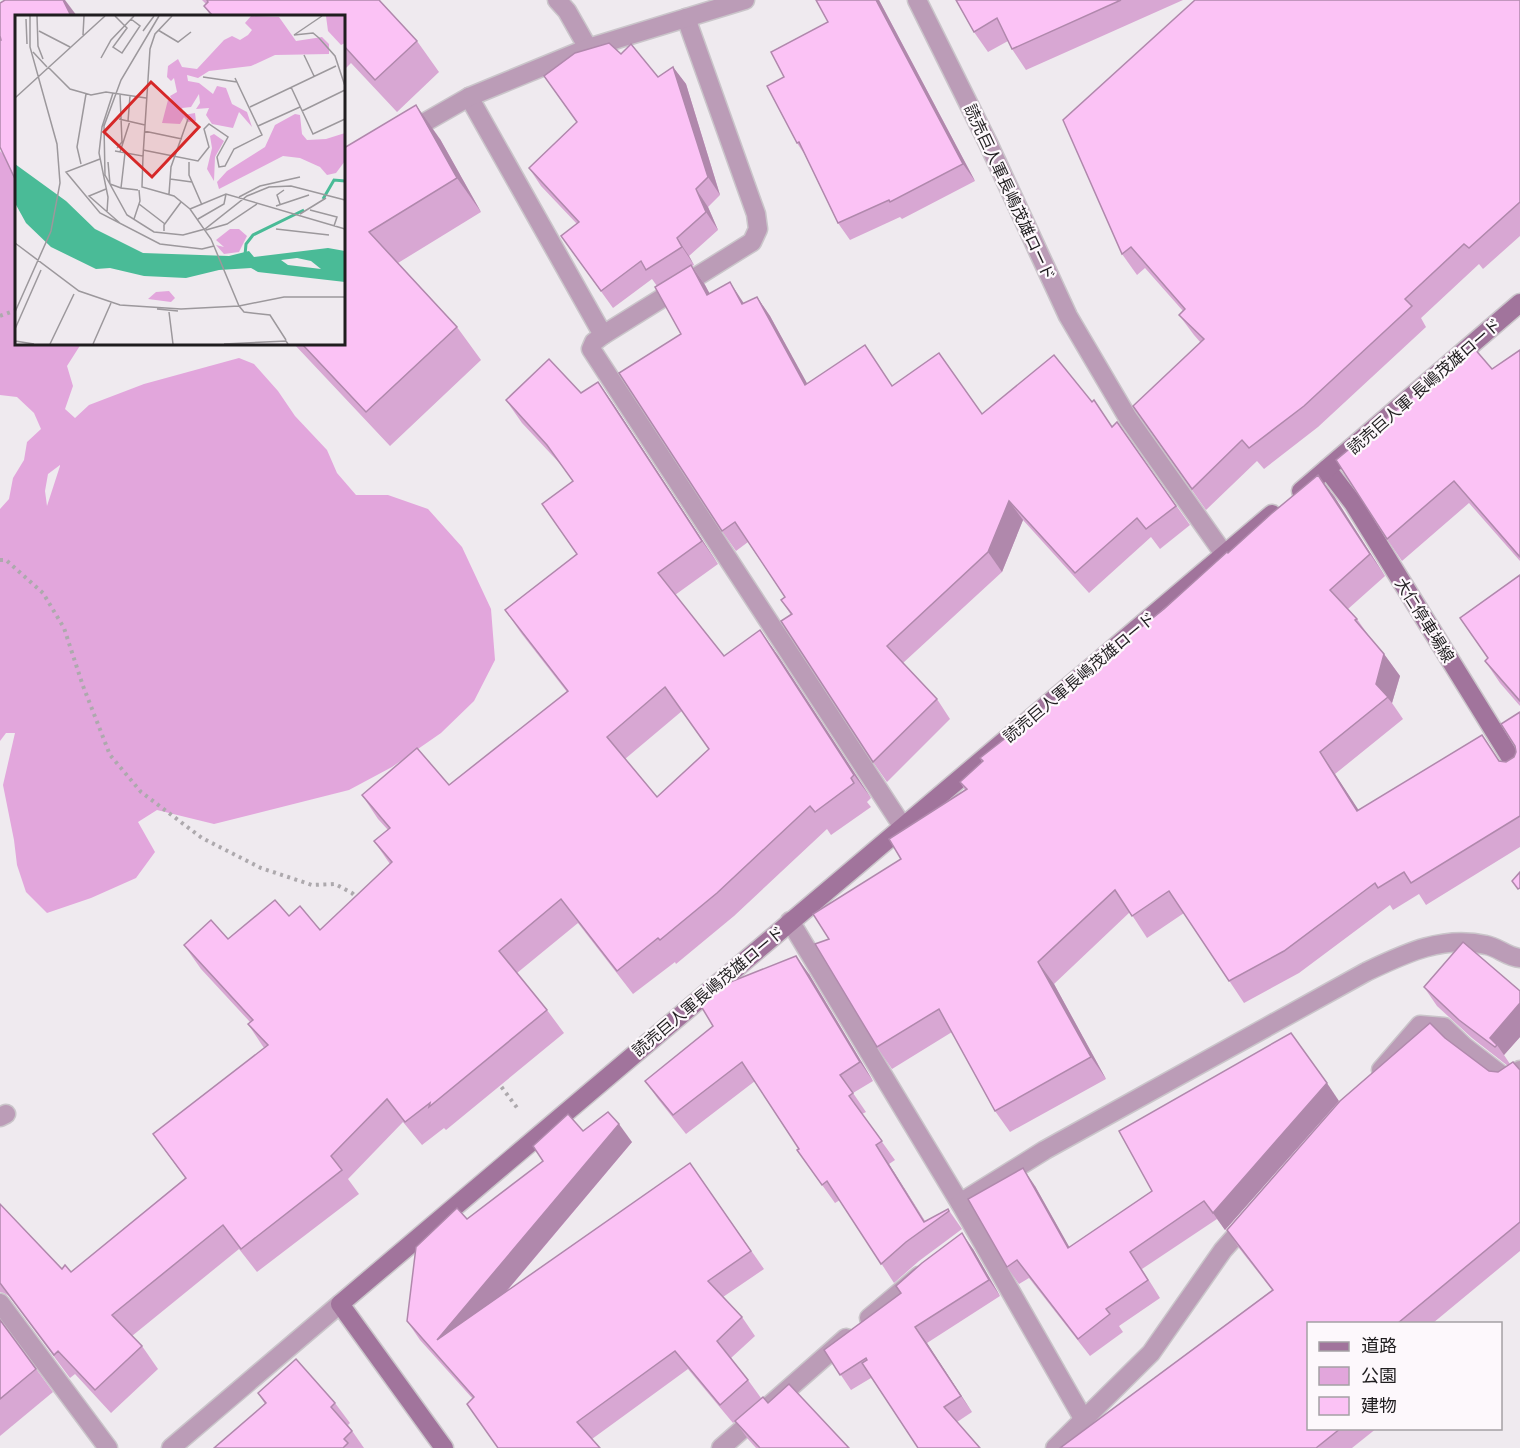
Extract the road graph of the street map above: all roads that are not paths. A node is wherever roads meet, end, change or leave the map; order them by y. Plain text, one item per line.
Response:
1 (557, 0) edge
2 (745, 0) edge
3 (917, 0) edge
4 (686, 18) junction
5 (588, 48) junction
6 (469, 97) junction
7 (392, 141) edge
8 (1520, 303) edge
9 (603, 335) junction
10 (1327, 469) junction
11 (1224, 554) junction
12 (1520, 773) edge
13 (903, 827) junction
14 (790, 921) junction
15 (1520, 958) edge
16 (1520, 1070) edge
17 (1367, 1087) edge
18 (960, 1203) junction
19 (1260, 1208) edge
20 (976, 1233) junction
21 (960, 1245) edge
22 (934, 1264) edge
23 (0, 1304) edge
24 (340, 1304) junction
25 (1084, 1420) junction
26 (108, 1448) edge
27 (171, 1448) edge
28 (444, 1448) edge
29 (721, 1448) edge
30 (1055, 1448) edge

1 - 5 street
2 - 4 street
3 - 11 street, 読売巨人軍長嶋茂雄ロード
4 - 5 street
4 - 9 street
5 - 6 street
6 - 7 street
6 - 9 street
8 - 10 street, 読売巨人軍 長嶋茂雄ロード
9 - 13 street
10 - 11 street, 読売巨人軍 長嶋茂雄ロード
10 - 12 street, 大仁停車場線
11 - 13 street, 読売巨人軍長嶋茂雄ロード
13 - 14 street, 読売巨人軍長嶋茂雄ロード
14 - 18 street
14 - 24 street, 読売巨人軍長嶋茂雄ロード
15 - 18 street
16 - 17 street
18 - 20 street
19 - 25 street
20 - 21 street
20 - 25 street
22 - 29 street
23 - 26 street
24 - 27 street
24 - 28 street
25 - 30 street

